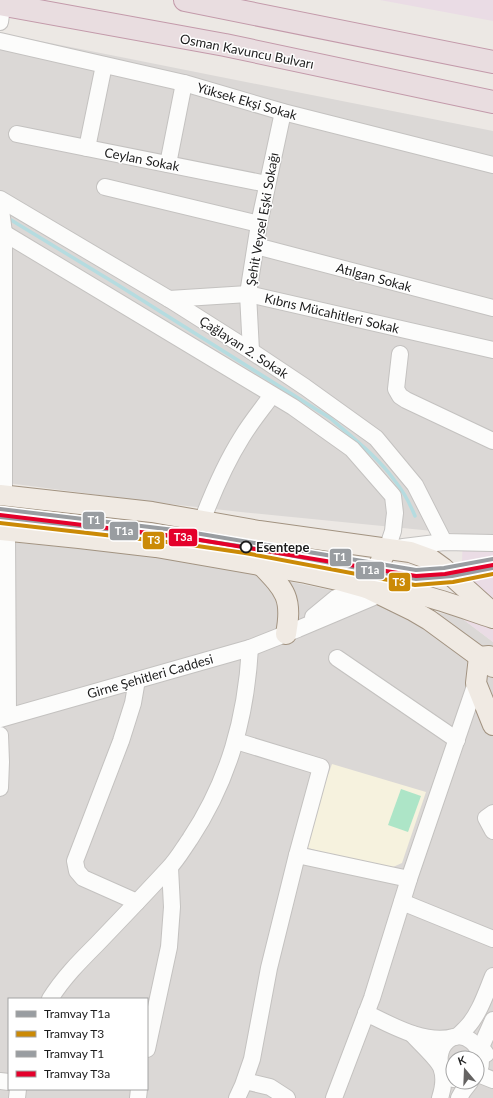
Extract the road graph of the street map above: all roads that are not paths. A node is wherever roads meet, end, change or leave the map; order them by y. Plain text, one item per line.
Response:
1 (186, 0) edge
2 (223, 4) edge
3 (1, 8) edge
4 (0, 41) edge
5 (493, 62) edge
6 (104, 65) junction
7 (184, 83) junction
8 (493, 102) edge
9 (283, 112) junction
10 (17, 134) dead end
11 (88, 148) junction
12 (168, 164) junction
13 (493, 165) edge
14 (267, 184) junction
15 (105, 188) dead end
16 (0, 201) edge
17 (259, 224) junction
18 (2, 232) edge
19 (256, 246) junction
20 (248, 294) junction
21 (169, 298) junction
22 (493, 308) edge
23 (493, 350) edge
24 (252, 351) junction
25 (2, 354) edge
26 (400, 354) dead end
27 (272, 395) junction
28 (493, 441) edge
29 (2, 496) edge
30 (202, 521) junction
31 (3, 530) edge
32 (444, 542) junction
33 (493, 543) edge
34 (387, 549) junction
35 (261, 565) junction
36 (374, 591) junction
37 (493, 613) edge
38 (493, 618) edge
39 (292, 632) junction
40 (250, 648) junction
41 (337, 658) dead end
42 (488, 660) edge
43 (137, 680) junction
44 (476, 683) junction
45 (4, 717) edge
46 (493, 725) edge
47 (0, 735) edge
48 (457, 740) junction
49 (236, 741) junction
50 (0, 788) edge
51 (493, 813) edge
52 (493, 831) edge
53 (297, 855) junction
54 (170, 868) junction
55 (409, 879) junction
56 (137, 902) junction
57 (402, 902) junction
58 (493, 939) edge
59 (493, 976) edge
60 (51, 998) edge
61 (366, 1013) junction
62 (493, 1020) edge
63 (412, 1034) junction
64 (455, 1037) junction
65 (148, 1044) edge
66 (481, 1047) junction
67 (482, 1050) edge
68 (493, 1064) edge
69 (441, 1067) junction
70 (445, 1074) edge
71 (245, 1081) junction
72 (465, 1090) edge
73 (237, 1098) edge
74 (287, 1098) edge
75 (334, 1098) edge
76 (440, 1098) edge
77 (458, 1098) edge

1 - 2 highway
2 - 5 highway
3 - 8 highway, Osman Kavuncu Bulvarı
4 - 6 street, Yüksek Ekşi Sokak
6 - 7 street, Yüksek Ekşi Sokak
6 - 11 street
7 - 9 street, Yüksek Ekşi Sokak
7 - 12 street
9 - 13 street, Yüksek Ekşi Sokak
9 - 14 street, Şehit Veysel Eşki Sokağı
10 - 11 street, Ceylan Sokak
11 - 12 street, Ceylan Sokak
12 - 14 street, Ceylan Sokak
14 - 17 street, Şehit Veysel Eşki Sokağı
15 - 17 street
16 - 18 street
16 - 21 street, Çağlayan 2. Sokak
17 - 19 street, Şehit Veysel Eşki Sokağı
18 - 25 street
18 - 27 street, Çağlayan 2. Sokak
19 - 20 street, Şehit Veysel Eşki Sokağı
19 - 22 street, Atılgan Sokak
20 - 21 street, Kıbrıs Mücahitleri Sokak
20 - 23 street, Kıbrıs Mücahitleri Sokak
20 - 24 street, Şehit Veysel Eşki Sokağı
21 - 24 street, Çağlayan 2. Sokak
24 - 32 street, Çağlayan 2. Sokak
25 - 29 street
26 - 28 street
27 - 30 street
27 - 34 street, Çağlayan 2. Sokak
29 - 30 main road
30 - 34 main road
31 - 35 main road
31 - 45 street
32 - 33 street
32 - 34 street
34 - 36 main road
34 - 37 main road
35 - 36 main road
35 - 39 main road
36 - 38 main road
36 - 39 street, Girne Şehitleri Caddesi
36 - 42 main road
39 - 40 street, Girne Şehitleri Caddesi
40 - 43 street, Girne Şehitleri Caddesi
40 - 49 street
41 - 48 street
42 - 44 main road
43 - 45 street, Girne Şehitleri Caddesi
43 - 56 street
44 - 46 main road
44 - 48 street
47 - 50 street
48 - 55 street
49 - 53 street
49 - 54 street
51 - 52 street
53 - 55 street
53 - 71 street
54 - 56 street
54 - 65 street
55 - 57 street
56 - 60 street
57 - 58 street
57 - 61 street
59 - 64 street
61 - 63 street
61 - 75 street
62 - 66 street
63 - 64 street
63 - 69 street
64 - 66 street
64 - 69 street
66 - 67 street
66 - 68 street
69 - 70 street
69 - 76 street
71 - 73 street
71 - 74 street
72 - 77 street

